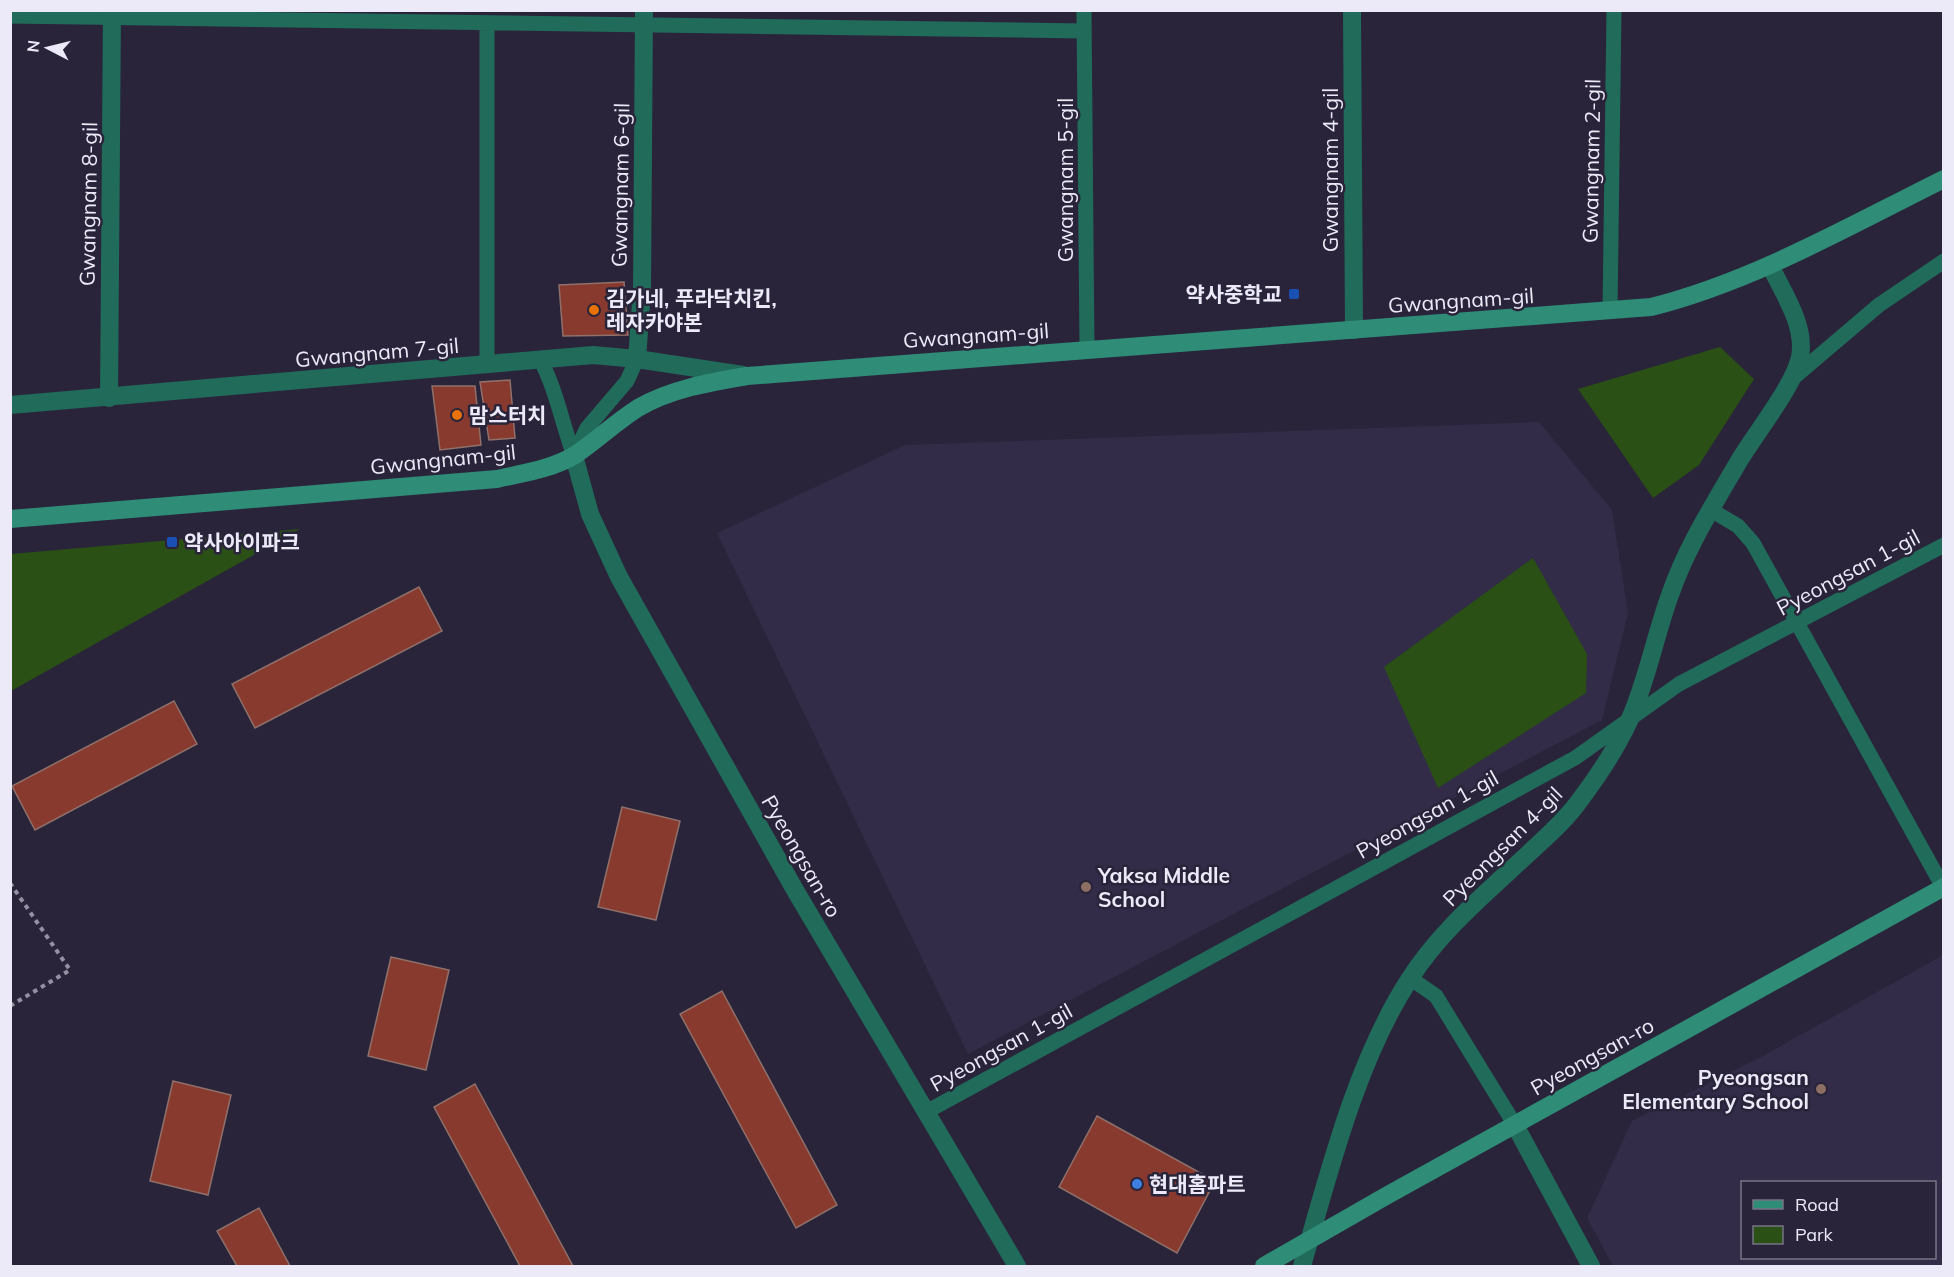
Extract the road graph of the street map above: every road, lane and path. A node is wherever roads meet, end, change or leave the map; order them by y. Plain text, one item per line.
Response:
1 (1084, 10) edge
2 (1352, 10) edge
3 (1614, 10) edge
4 (112, 14) edge
5 (10, 16) edge
6 (375, 16) edge
7 (644, 17) edge
8 (487, 23) junction
9 (1084, 31) junction
10 (1944, 179) edge
11 (1944, 261) edge
12 (1770, 265) junction
13 (1610, 311) junction
14 (1354, 330) junction
15 (1087, 350) junction
16 (540, 359) junction
17 (637, 359) junction
18 (487, 364) junction
19 (747, 375) junction
20 (1790, 381) junction
21 (109, 398) junction
22 (10, 405) edge
23 (574, 456) junction
24 (1711, 510) junction
25 (10, 519) edge
26 (1944, 545) edge
27 (1797, 623) junction
28 (1629, 721) junction
29 (10, 883) edge
30 (1943, 887) edge
31 (1410, 978) junction
32 (10, 1006) edge
33 (926, 1112) junction
34 (1515, 1125) junction
35 (1310, 1240) junction
36 (1017, 1266) edge
37 (1264, 1266) edge
38 (1302, 1266) edge
39 (1591, 1266) edge

1 - 9 lane, Gwangnam 5-gil
2 - 14 street, Gwangnam 4-gil
3 - 13 lane, Gwangnam 2-gil
4 - 5 lane
4 - 6 lane
4 - 21 street, Gwangnam 8-gil
6 - 8 lane
7 - 8 lane
7 - 9 lane
7 - 17 street, Gwangnam 6-gil
8 - 18 lane
9 - 15 lane, Gwangnam 5-gil
10 - 12 main road, Gwangnam-gil
11 - 20 lane
12 - 13 main road, Gwangnam-gil
12 - 20 street, Pyeongsan 4-gil
13 - 14 main road, Gwangnam-gil
14 - 15 main road, Gwangnam-gil
15 - 19 main road, Gwangnam-gil
16 - 17 street, Gwangnam 7-gil
16 - 18 street, Gwangnam 7-gil
16 - 23 lane
17 - 19 street, Gwangnam 7-gil
17 - 23 lane
18 - 21 street, Gwangnam 7-gil
19 - 23 main road, Gwangnam-gil
20 - 24 street, Pyeongsan 4-gil
21 - 22 street, Gwangnam 7-gil
23 - 25 main road, Gwangnam-gil
23 - 33 street, Pyeongsan-ro
24 - 27 lane
24 - 28 street, Pyeongsan 4-gil
26 - 27 lane, Pyeongsan 1-gil
27 - 28 lane, Pyeongsan 1-gil
27 - 30 lane
28 - 31 street, Pyeongsan 4-gil
28 - 33 lane, Pyeongsan 1-gil
29 - 32 path
30 - 34 main road, Pyeongsan-ro
31 - 34 lane
31 - 35 street, Pyeongsan 4-gil
33 - 36 street, Pyeongsan-ro
34 - 35 main road, Pyeongsan-ro
34 - 39 street
35 - 37 main road, Pyeongsan-ro
35 - 38 street, Pyeongsan 4-gil

